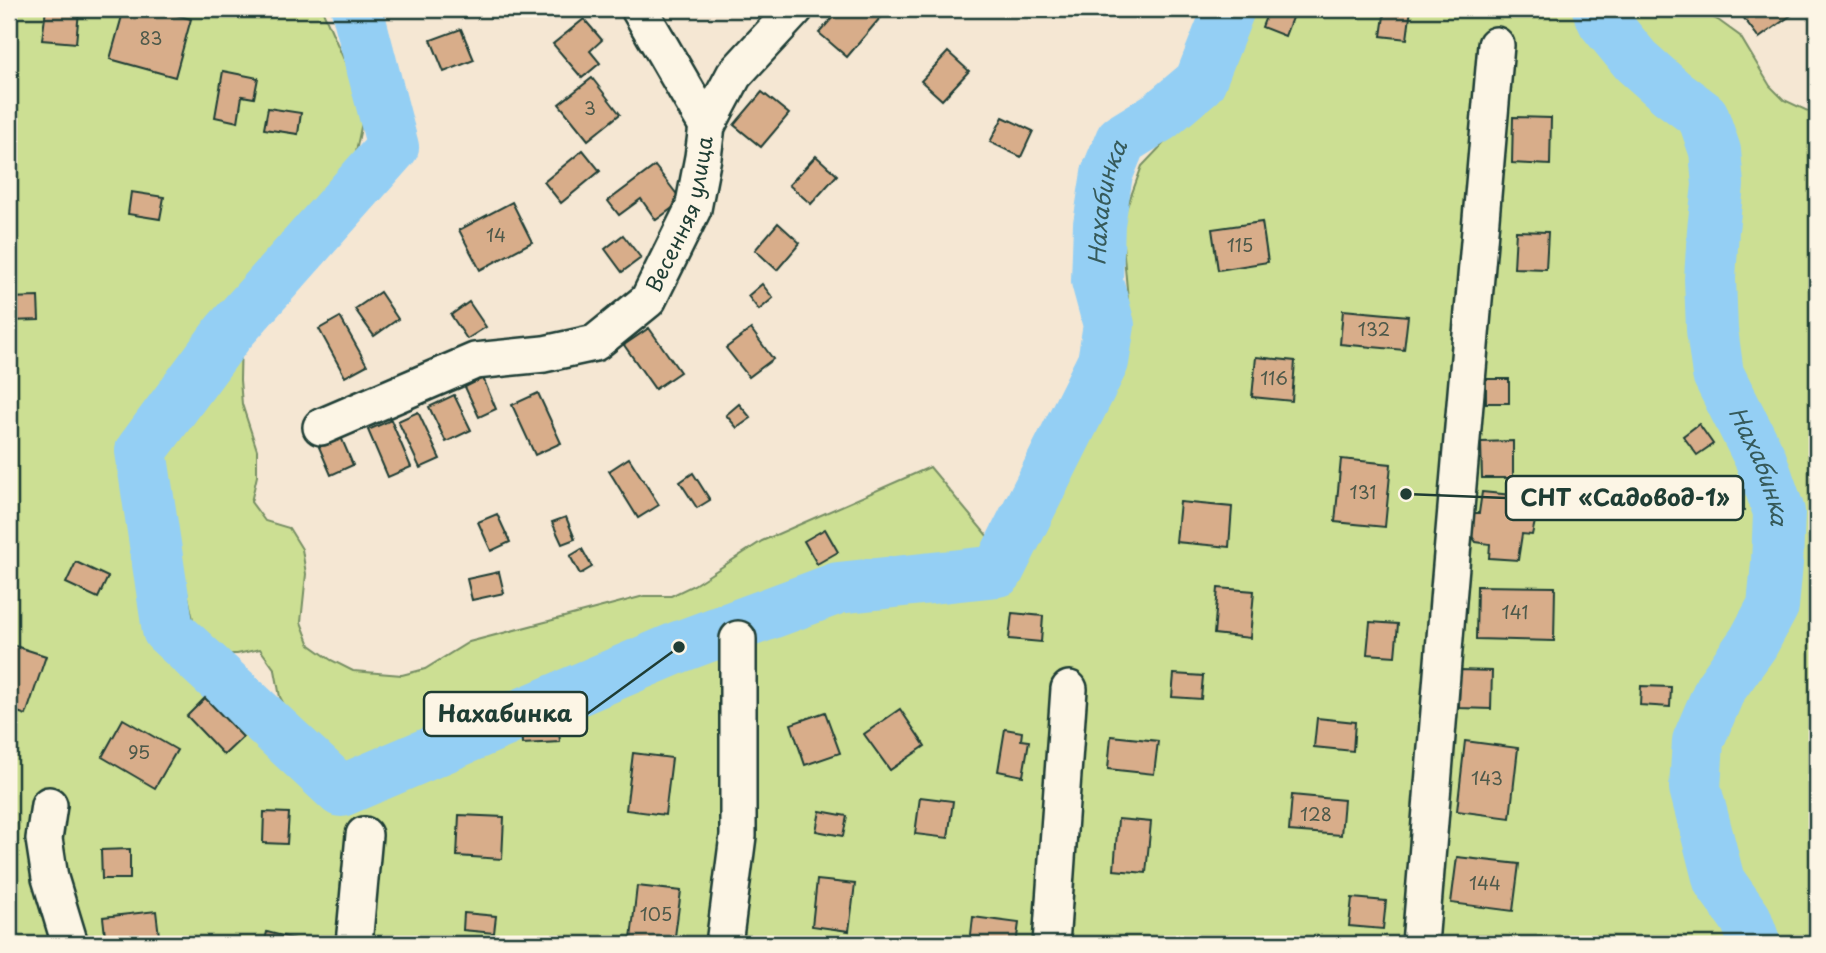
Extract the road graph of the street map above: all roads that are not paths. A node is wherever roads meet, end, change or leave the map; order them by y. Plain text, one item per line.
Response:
1 (639, 9) edge
2 (795, 9) edge
3 (1496, 45) dead end
4 (707, 126) junction
5 (321, 428) dead end
6 (738, 639) dead end
7 (1069, 689) dead end
8 (49, 805) dead end
9 (364, 835) dead end
10 (70, 944) edge
11 (354, 944) edge
12 (724, 944) edge
13 (1051, 944) edge
14 (1420, 944) edge

1 - 4 street
2 - 4 street, Весенняя улица
3 - 14 street
4 - 5 street, Весенняя улица
6 - 12 street
7 - 13 street
8 - 10 street
9 - 11 street

